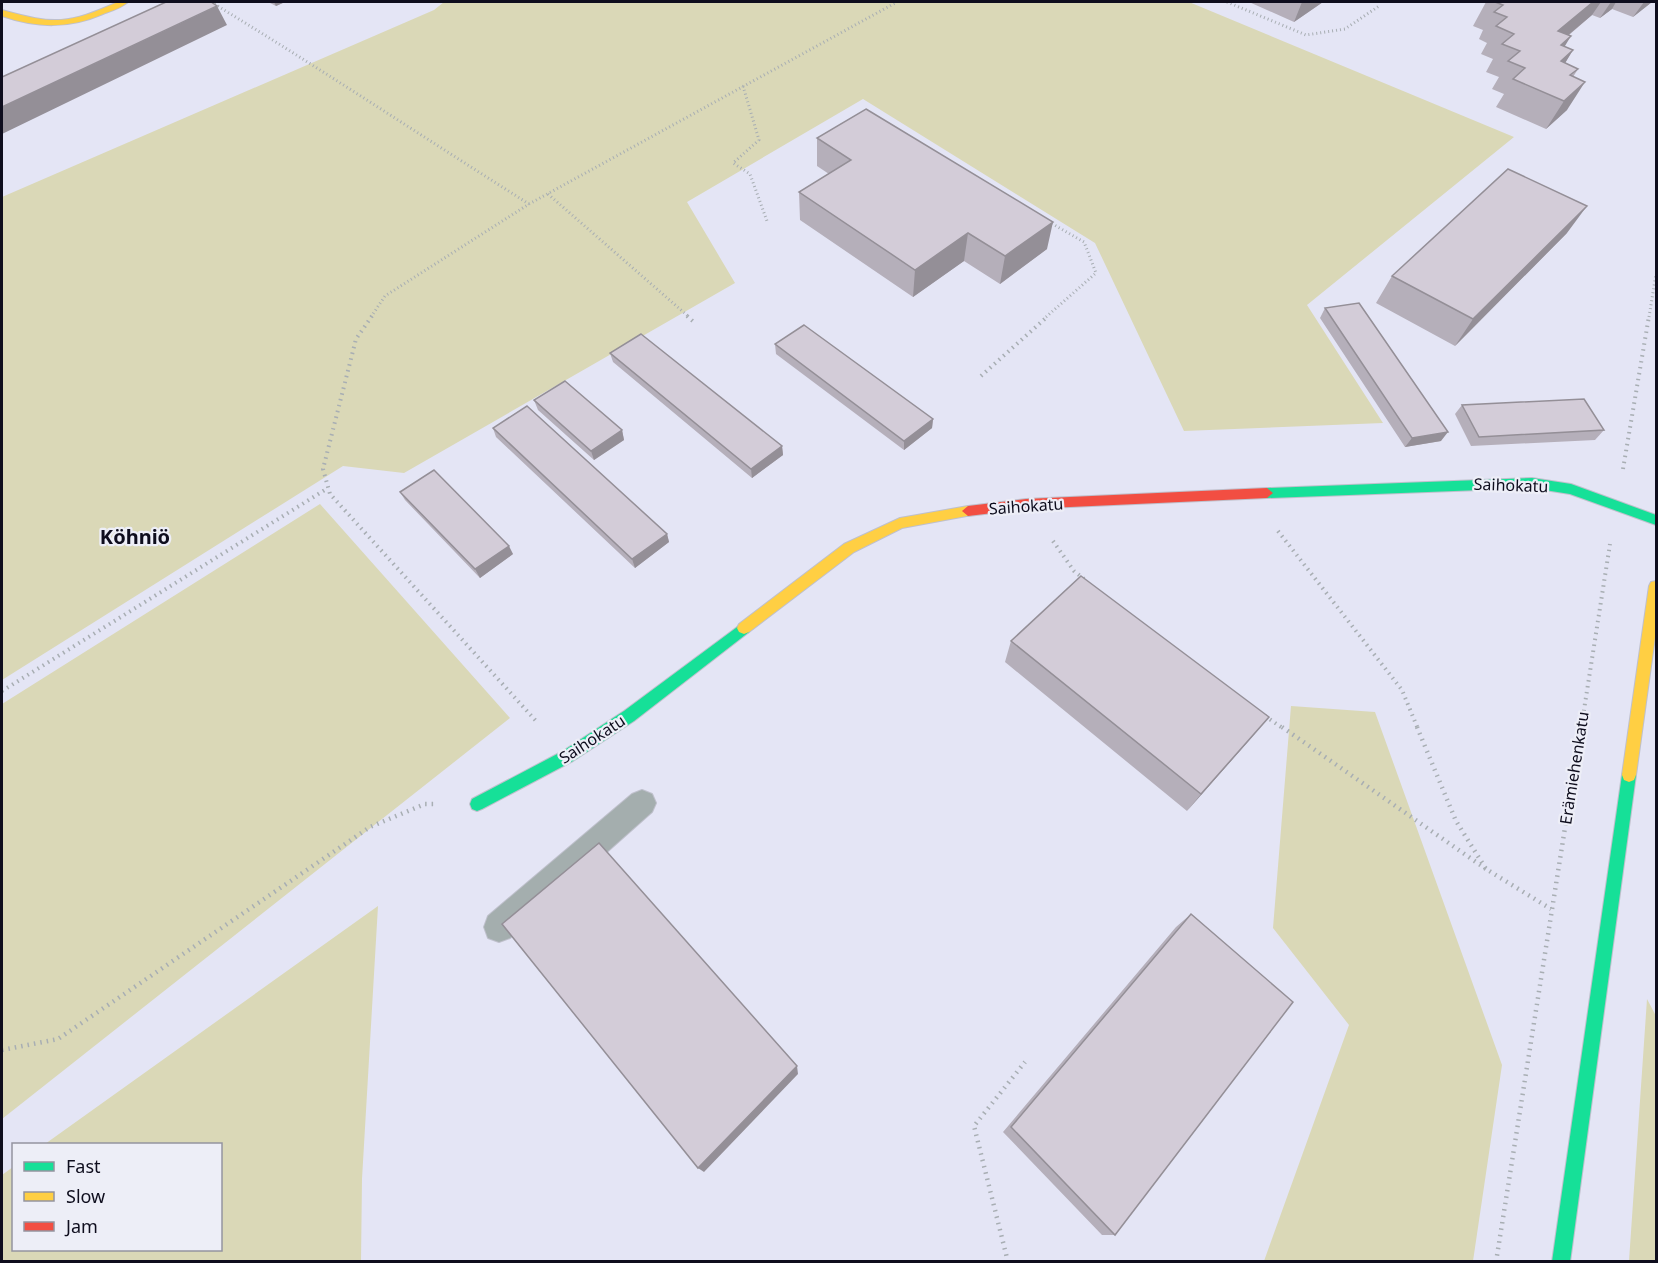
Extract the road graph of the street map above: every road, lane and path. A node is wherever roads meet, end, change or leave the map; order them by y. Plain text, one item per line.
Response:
1 (124, 2) edge
2 (211, 2) edge
3 (897, 2) edge
4 (1227, 2) edge
5 (1379, 6) dead end
6 (2, 13) edge
7 (743, 86) junction
8 (548, 194) junction
9 (529, 204) junction
10 (767, 221) dead end
11 (1047, 221) edge
12 (1656, 274) edge
13 (695, 323) dead end
14 (981, 376) dead end
15 (328, 488) junction
16 (1241, 495) junction
17 (1026, 504) junction
18 (1617, 505) junction
19 (1656, 520) edge
20 (1093, 586) edge
21 (1656, 586) edge
22 (2, 691) edge
23 (1258, 711) edge
24 (568, 756) junction
25 (642, 803) dead end
26 (477, 804) joint
27 (1486, 869) junction
28 (1551, 909) junction
29 (499, 927) dead end
30 (2, 1050) edge
31 (1025, 1062) dead end
32 (1008, 1262) edge
33 (1496, 1262) edge
34 (1561, 1262) edge

1 - 6 street
2 - 9 path
3 - 7 path
4 - 5 path
7 - 8 path
7 - 10 path
8 - 9 path
8 - 13 path
9 - 15 path
11 - 14 path
12 - 18 path, Erämiehenkatu
15 - 22 path
15 - 24 path
16 - 17 street, Saihokatu
16 - 18 street, Saihokatu
16 - 27 path
17 - 20 path
17 - 24 street, Saihokatu
18 - 19 street, Saihokatu
18 - 28 path, Erämiehenkatu
21 - 34 street
23 - 27 path
24 - 26 street, Saihokatu
25 - 29 lane
26 - 30 path
27 - 28 path
28 - 33 path, Erämiehenkatu
31 - 32 path

